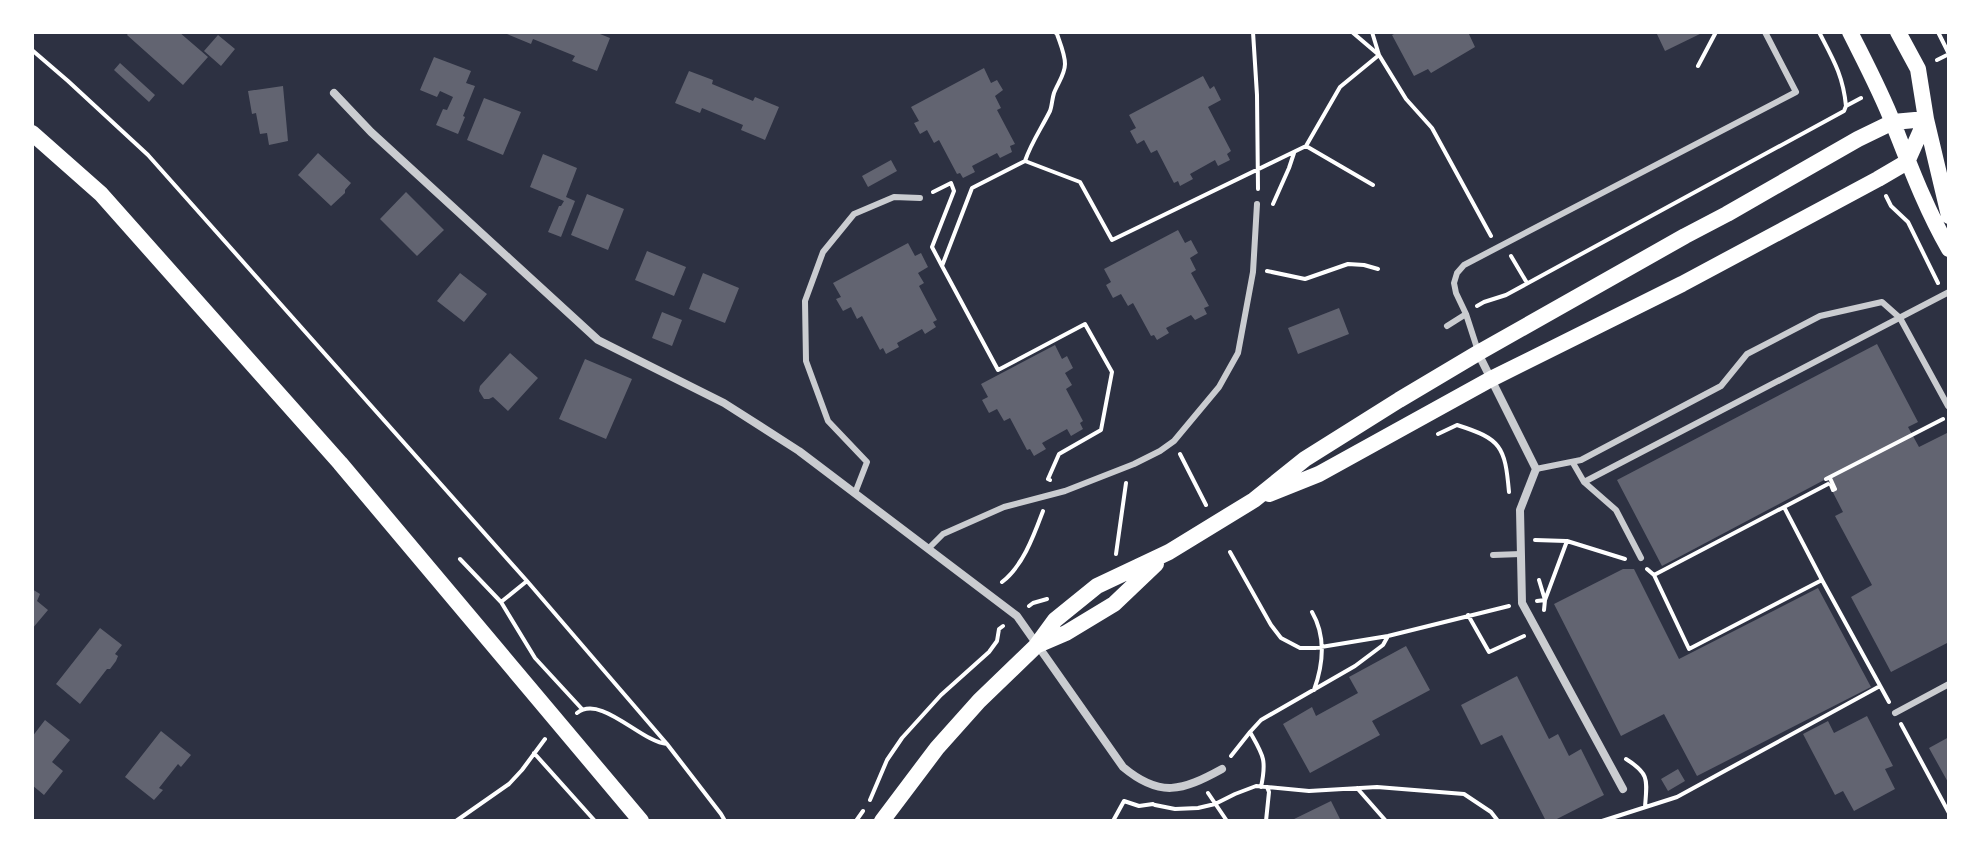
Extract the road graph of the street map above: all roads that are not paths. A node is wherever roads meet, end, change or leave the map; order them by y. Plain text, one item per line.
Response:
1 (1765, 32) edge
2 (1850, 32) edge
3 (1898, 32) edge
4 (334, 93) dead end
5 (1926, 119) junction
6 (1893, 122) junction
7 (32, 133) edge
8 (1907, 162) junction
9 (920, 198) road end
10 (1257, 204) road end
11 (1949, 216) edge
12 (1949, 249) edge
13 (1946, 294) edge
14 (1466, 314) junction
15 (1900, 318) junction
16 (1447, 326) dead end
17 (1478, 353) junction
18 (1491, 379) junction
19 (1948, 406) edge
20 (1573, 463) junction
21 (1536, 469) junction
22 (1584, 482) junction
23 (855, 493) junction
24 (1254, 500) junction
25 (929, 548) junction
26 (1169, 552) junction
27 (1521, 554) junction
28 (1493, 555) dead end
29 (1641, 558) dead end
30 (1036, 646) junction
31 (1949, 684) edge
32 (1895, 713) road end
33 (1222, 769) road end
34 (1623, 789) dead end
35 (641, 821) edge
36 (882, 821) edge

1 - 14 lane
2 - 6 main road
3 - 5 main road
4 - 23 street
5 - 6 main road
5 - 8 main road
5 - 11 main road
6 - 8 main road
6 - 17 main road
7 - 35 main road
8 - 12 main road
8 - 18 main road
9 - 23 lane
10 - 25 lane
13 - 15 lane
14 - 16 lane
14 - 17 lane
15 - 19 lane
15 - 20 lane
15 - 22 lane
17 - 18 street
17 - 24 main road
18 - 21 street
18 - 24 main road
20 - 21 lane
20 - 22 lane
21 - 27 street
22 - 29 lane
23 - 25 street
24 - 26 main road
25 - 30 street
26 - 30 main road
26 - 30 main road
27 - 28 lane
27 - 34 street
30 - 33 street
30 - 36 main road
31 - 32 lane

